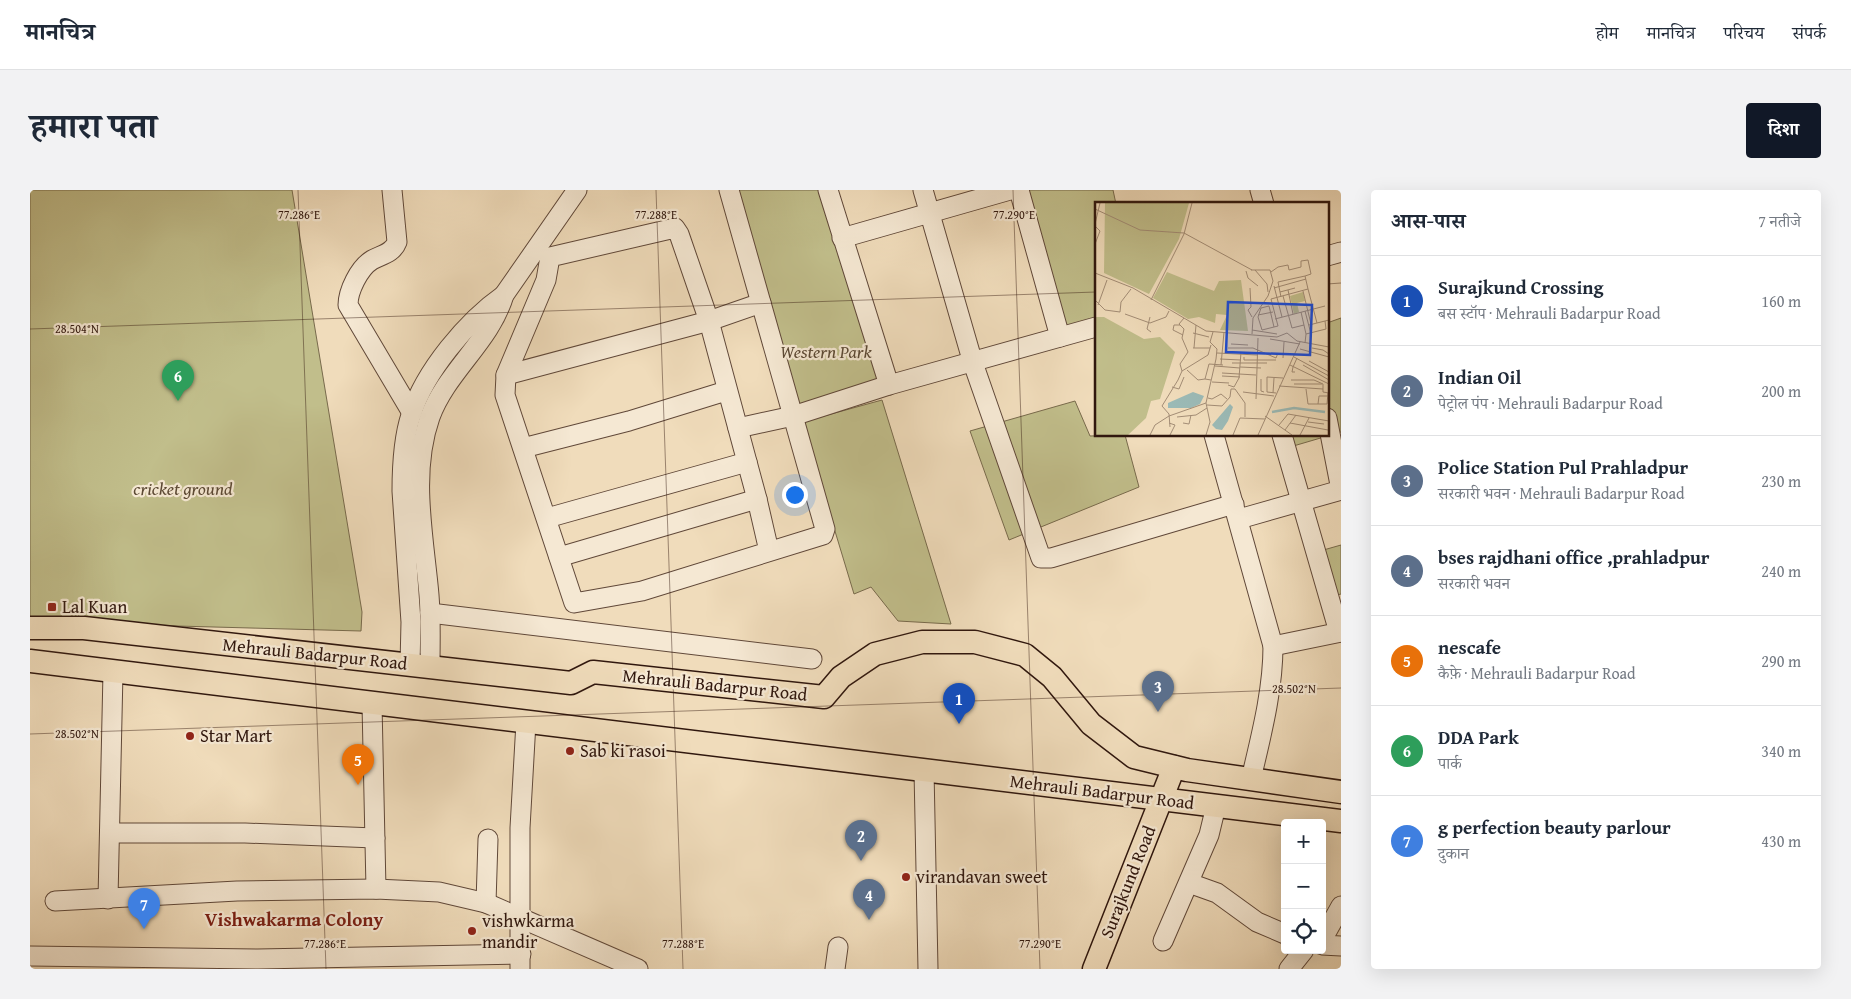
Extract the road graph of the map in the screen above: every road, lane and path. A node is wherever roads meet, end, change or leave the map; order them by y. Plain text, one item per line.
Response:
1 (392, 190) edge
2 (577, 190) edge
3 (729, 190) edge
4 (828, 190) edge
5 (923, 190) edge
6 (1010, 190) edge
7 (1020, 190) edge
8 (930, 214) junction
9 (842, 238) junction
10 (1341, 252) edge
11 (1328, 256) edge
12 (504, 295) junction
13 (761, 303) junction
14 (709, 321) junction
15 (1095, 327) edge
16 (1060, 337) junction
17 (973, 363) junction
18 (506, 375) junction
19 (889, 386) junction
20 (726, 391) junction
21 (412, 413) junction
22 (793, 416) junction
23 (1328, 423) edge
24 (738, 428) junction
25 (1214, 436) edge
26 (1282, 436) edge
27 (523, 448) junction
28 (747, 462) junction
29 (1341, 490) edge
30 (757, 498) junction
31 (1300, 501) junction
32 (1236, 512) junction
33 (547, 518) junction
34 (769, 551) junction
35 (559, 557) junction
36 (574, 603) junction
37 (430, 614) junction
38 (30, 628) edge
39 (566, 631) junction
40 (1340, 632) edge
41 (1273, 646) junction
42 (812, 659) dead end
43 (30, 661) edge
44 (420, 666) junction
45 (113, 672) junction
46 (372, 704) junction
47 (526, 722) junction
48 (1181, 768) junction
49 (924, 770) junction
50 (1252, 779) junction
51 (1341, 792) edge
52 (1168, 800) junction
53 (1216, 806) junction
54 (1341, 821) edge
55 (110, 833) junction
56 (375, 838) junction
57 (488, 839) dead end
58 (1189, 883) junction
59 (376, 889) junction
60 (108, 899) junction
61 (56, 901) dead end
62 (486, 903) junction
63 (1341, 906) edge
64 (519, 919) junction
65 (1281, 932) edge
66 (1326, 933) edge
67 (1163, 941) dead end
68 (1326, 945) edge
69 (1341, 946) edge
70 (838, 947) dead end
71 (1301, 954) edge
72 (30, 956) edge
73 (520, 962) edge
74 (258, 964) edge
75 (638, 969) edge
76 (834, 969) edge
77 (928, 969) edge
78 (1094, 969) edge
79 (1110, 969) edge
80 (1289, 969) edge

1 - 21 street
2 - 12 street
3 - 13 street
4 - 9 street
5 - 8 street
6 - 8 street
7 - 16 street
8 - 9 street
8 - 17 street
9 - 19 street
10 - 11 street
12 - 21 street
12 - 37 street
13 - 14 street
13 - 22 street
14 - 18 street
14 - 18 street
14 - 20 street
15 - 16 street
16 - 17 street
17 - 19 street
17 - 32 street
18 - 27 street
19 - 22 street
20 - 24 street
20 - 27 street
21 - 44 street
22 - 24 street
22 - 34 street
23 - 29 street
24 - 28 street
25 - 32 street
26 - 31 street
27 - 33 street
28 - 30 street
28 - 33 street
29 - 31 street
30 - 34 street
30 - 35 street
31 - 32 street
31 - 40 street
32 - 41 street
33 - 35 street
34 - 36 street
35 - 36 street
36 - 39 street
37 - 39 street
37 - 44 street
38 - 44 main road, Mehrauli Badarpur Road
39 - 42 street
40 - 41 street
41 - 50 street
43 - 45 main road, Mehrauli Badarpur Road
44 - 48 main road, Mehrauli Badarpur Road
45 - 46 main road, Mehrauli Badarpur Road
45 - 55 street
46 - 47 main road, Mehrauli Badarpur Road
46 - 56 street
47 - 49 main road, Mehrauli Badarpur Road
47 - 64 street
48 - 50 main road, Mehrauli Badarpur Road
48 - 52 main road, Surajkund Road
49 - 52 main road, Mehrauli Badarpur Road
49 - 77 street
50 - 51 main road, Mehrauli Badarpur Road
52 - 53 main road, Mehrauli Badarpur Road
52 - 78 main road, Surajkund Road
52 - 79 main road, Surajkund Road
53 - 54 main road, Mehrauli Badarpur Road
53 - 58 street
55 - 56 street
55 - 60 street
56 - 59 street
57 - 62 street
58 - 65 street
58 - 67 street
59 - 60 street
59 - 62 street
60 - 61 street
62 - 64 street
63 - 66 street
64 - 73 street
64 - 75 street
68 - 69 street
70 - 76 street
71 - 80 street
72 - 74 street
73 - 74 street

